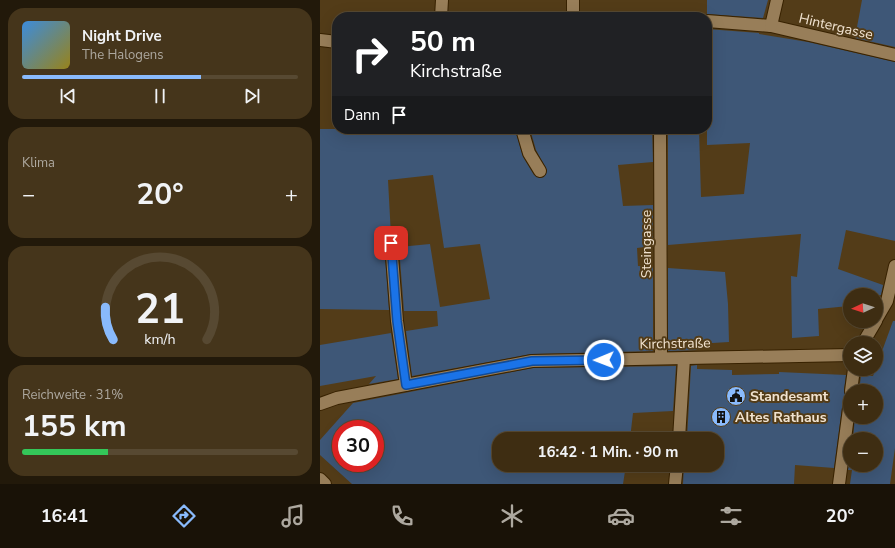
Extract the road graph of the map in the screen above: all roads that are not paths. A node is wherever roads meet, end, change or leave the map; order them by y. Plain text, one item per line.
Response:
1 (442, 0) edge
2 (573, 0) edge
3 (777, 0) edge
4 (441, 12) edge
5 (573, 12) edge
6 (712, 21) edge
7 (771, 26) junction
8 (320, 40) edge
9 (332, 41) edge
10 (895, 55) edge
11 (523, 134) edge
12 (660, 134) edge
13 (540, 171) dead end
14 (391, 243) dead end
15 (895, 266) edge
16 (883, 308) edge
17 (843, 355) edge
18 (661, 358) junction
19 (684, 358) junction
20 (406, 385) junction
21 (320, 404) edge
22 (847, 424) edge
23 (679, 432) edge
24 (676, 472) edge
25 (320, 479) edge
26 (325, 484) edge
27 (675, 484) edge
28 (839, 484) edge

1 - 4 street
2 - 5 street
3 - 7 street
6 - 7 street, Hintergasse
7 - 10 street, Hintergasse
8 - 9 street
11 - 13 street
12 - 18 street, Steingasse
14 - 20 street
15 - 16 street
17 - 19 street, Kirchstraße
18 - 19 street, Kirchstraße
18 - 20 street, Kirchstraße
19 - 23 street
20 - 21 street, Kirchstraße
22 - 28 street
24 - 27 street
25 - 26 street

